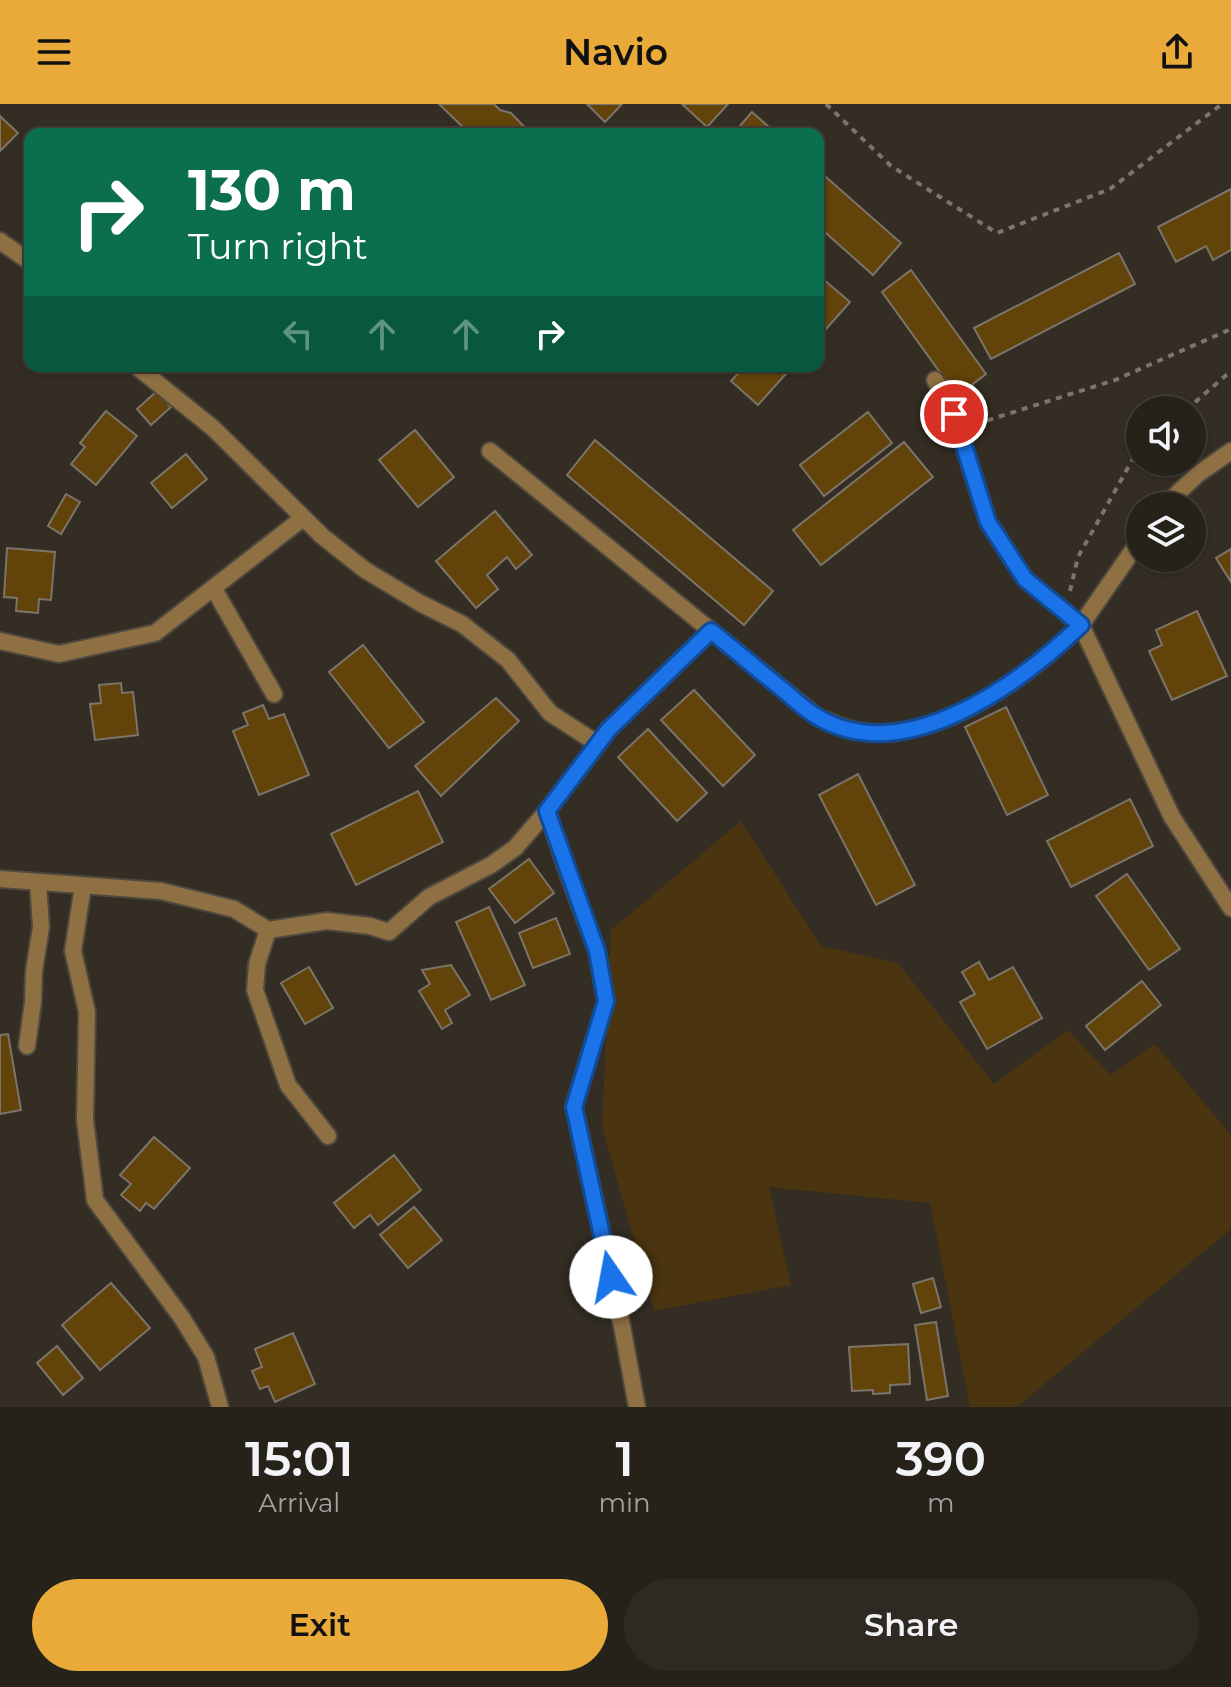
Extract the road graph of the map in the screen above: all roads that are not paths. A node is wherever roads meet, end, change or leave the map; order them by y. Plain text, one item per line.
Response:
1 (0, 241) edge
2 (24, 258) edge
3 (143, 372) edge
4 (935, 380) dead end
5 (490, 451) dead end
6 (1231, 451) edge
7 (1179, 492) edge
8 (303, 518) junction
9 (1126, 560) edge
10 (214, 589) junction
11 (1081, 625) junction
12 (711, 631) junction
13 (0, 641) edge
14 (274, 694) dead end
15 (598, 744) junction
16 (547, 811) junction
17 (0, 879) edge
18 (38, 882) junction
19 (83, 886) junction
20 (1231, 908) edge
21 (268, 930) junction
22 (27, 1046) dead end
23 (328, 1136) dead end
24 (220, 1407) edge
25 (637, 1407) edge

1 - 2 street
3 - 8 street
4 - 11 street
5 - 12 street
6 - 7 street
8 - 10 street
8 - 15 street
9 - 11 street
10 - 13 street
10 - 14 street
11 - 12 street
11 - 20 street
12 - 15 street
15 - 16 street
16 - 21 street
16 - 25 street
17 - 18 street
18 - 19 street
18 - 22 street
19 - 21 street
19 - 24 street
21 - 23 street

